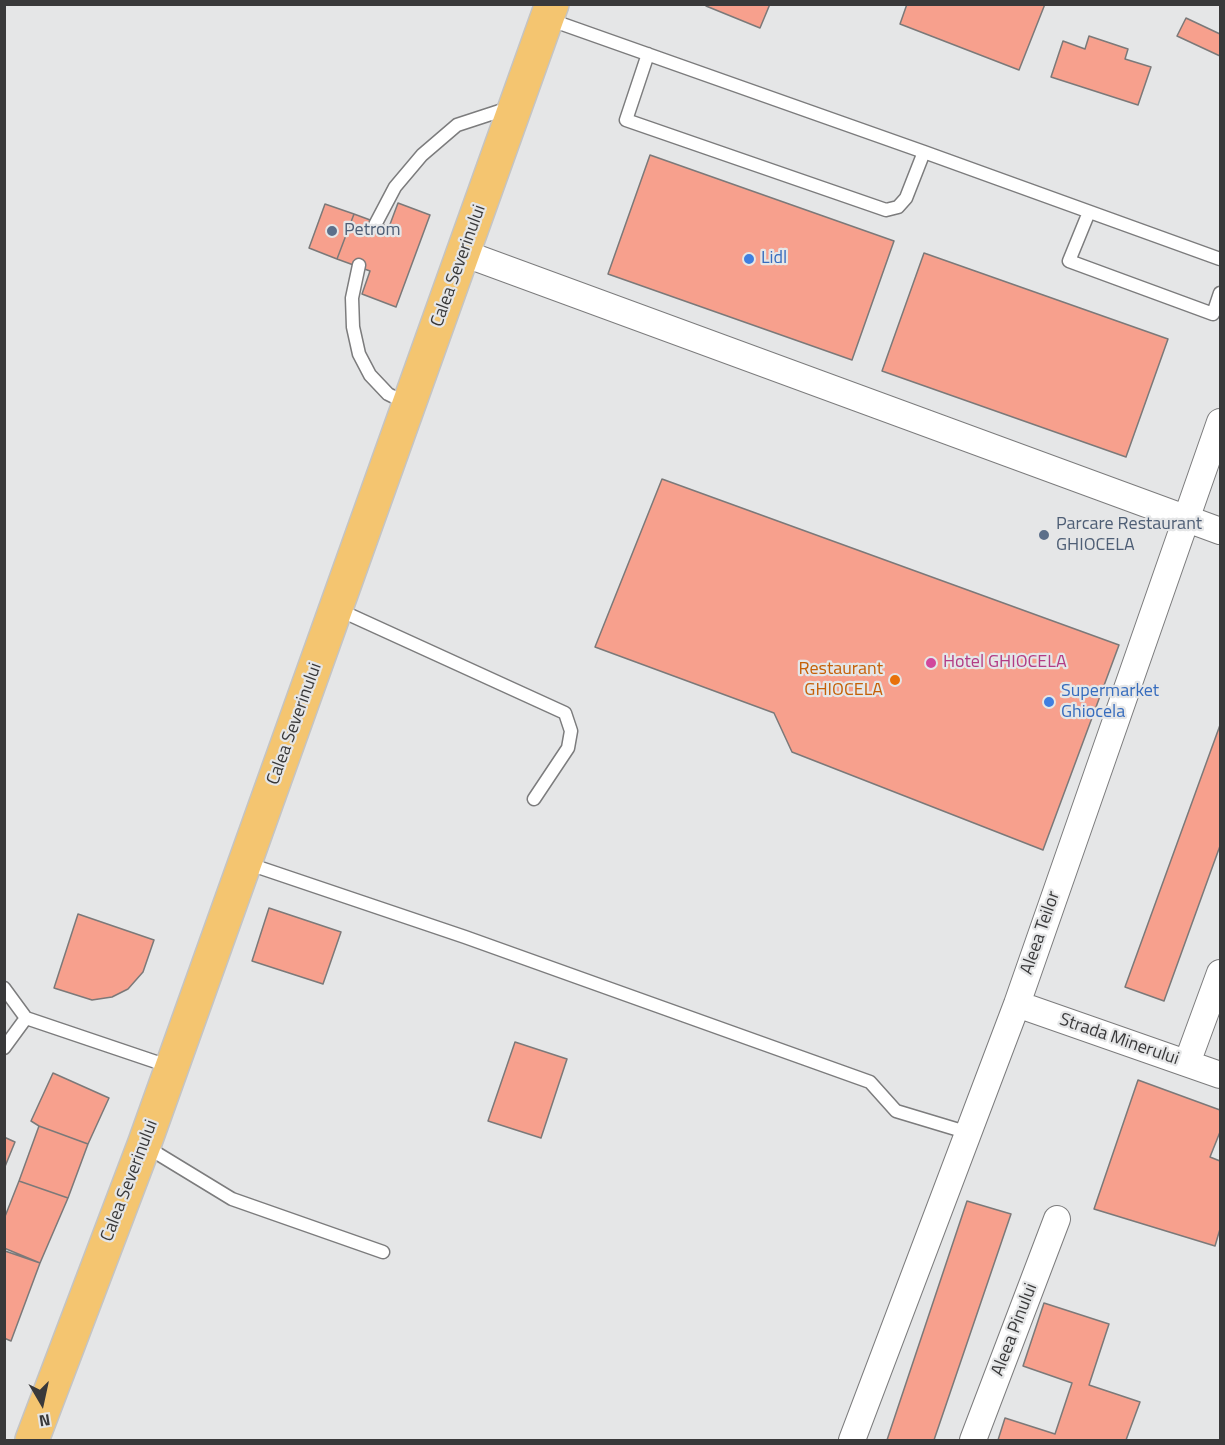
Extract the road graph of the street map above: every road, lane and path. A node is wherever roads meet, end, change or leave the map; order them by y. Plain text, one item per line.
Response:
1 (550, 11) edge
2 (648, 54) junction
3 (516, 105) junction
4 (924, 152) junction
5 (1089, 212) junction
6 (375, 225) dead end
7 (463, 253) junction
8 (1221, 259) edge
9 (359, 265) dead end
10 (1221, 293) edge
11 (409, 405) junction
12 (1221, 422) edge
13 (1187, 519) junction
14 (1221, 531) edge
15 (336, 608) junction
16 (534, 799) dead end
17 (245, 863) junction
18 (1221, 973) edge
19 (4, 988) edge
20 (1017, 1004) junction
21 (26, 1018) junction
22 (4, 1048) edge
23 (1187, 1063) junction
24 (172, 1067) junction
25 (1221, 1075) edge
26 (969, 1133) junction
27 (144, 1146) junction
28 (1056, 1219) dead end
29 (383, 1252) dead end
30 (32, 1440) edge
31 (852, 1440) edge
32 (973, 1440) edge

1 - 2 lane
1 - 3 main road, Calea Severinului
2 - 4 lane
2 - 4 lane
3 - 6 lane
3 - 7 main road, Calea Severinului
4 - 5 lane
5 - 8 lane
5 - 10 lane
7 - 11 main road, Calea Severinului
7 - 13 street
9 - 11 lane
11 - 15 main road, Calea Severinului
12 - 13 street, Aleea Teilor
13 - 14 street
13 - 20 street, Aleea Teilor
15 - 16 lane
15 - 17 main road, Calea Severinului
17 - 24 main road, Calea Severinului
17 - 26 lane
18 - 23 street
19 - 21 lane
20 - 23 street, Strada Minerului
20 - 26 street, Aleea Teilor
21 - 22 lane
21 - 24 lane
23 - 25 street, Strada Minerului
24 - 27 main road, Calea Severinului
26 - 31 street, Aleea Teilor
27 - 29 lane
27 - 30 main road, Calea Severinului
28 - 32 street, Aleea Pinului

